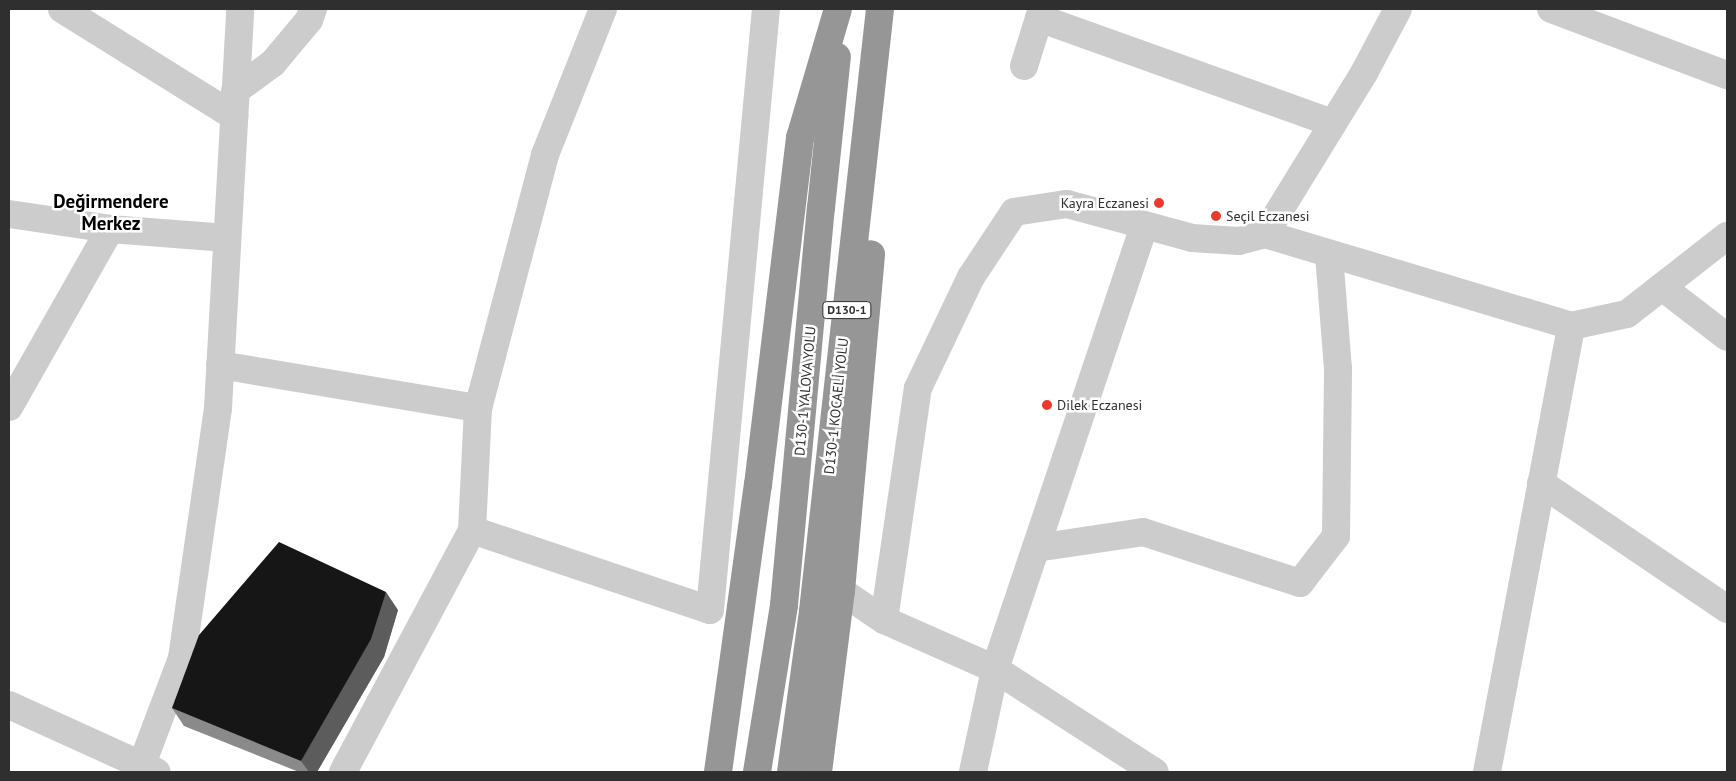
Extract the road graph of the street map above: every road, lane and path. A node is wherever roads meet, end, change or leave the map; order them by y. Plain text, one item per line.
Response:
1 (62, 9) edge
2 (240, 9) edge
3 (313, 9) edge
4 (603, 9) edge
5 (766, 9) edge
6 (838, 9) edge
7 (842, 9) edge
8 (881, 9) edge
9 (1398, 9) edge
10 (1551, 9) edge
11 (1041, 13) edge
12 (1024, 66) dead end
13 (1727, 75) edge
14 (235, 104) junction
15 (1333, 123) junction
16 (9, 214) edge
17 (1144, 225) junction
18 (110, 229) junction
19 (1265, 234) junction
20 (1727, 236) edge
21 (228, 238) junction
22 (1329, 254) junction
23 (1662, 286) junction
24 (1571, 326) junction
25 (1727, 337) edge
26 (220, 365) junction
27 (9, 407) edge
28 (478, 408) junction
29 (1542, 483) junction
30 (472, 530) junction
31 (1036, 548) junction
32 (841, 591) junction
33 (1727, 609) edge
34 (884, 620) junction
35 (995, 669) junction
36 (9, 705) edge
37 (9, 722) edge
38 (138, 771) edge
39 (343, 772) edge
40 (718, 772) edge
41 (757, 772) edge
42 (791, 772) edge
43 (818, 772) edge
44 (973, 772) edge
45 (1155, 772) edge
46 (1487, 772) edge

1 - 14 street
2 - 14 street
3 - 14 street
4 - 28 street
5 - 30 street
6 - 40 highway
7 - 41 highway, D130-1 YALOVA YOLU / D130-1
8 - 32 highway
8 - 42 highway, D130-1 KOCAELİ YOLU / D130-1
9 - 15 street
10 - 13 street
11 - 12 street
11 - 15 street
14 - 21 street
15 - 19 street
16 - 18 street
17 - 19 street
17 - 31 street
17 - 34 street
18 - 21 street
18 - 27 street
19 - 22 street
20 - 23 street
21 - 26 street
22 - 24 street
22 - 31 street
23 - 24 street
23 - 25 street
24 - 29 street
26 - 28 street
26 - 38 street
28 - 30 street
29 - 33 street
29 - 46 street
30 - 39 street
31 - 35 street
32 - 34 street
32 - 43 highway
34 - 35 street
35 - 44 street
35 - 45 street
36 - 38 street
37 - 38 street

